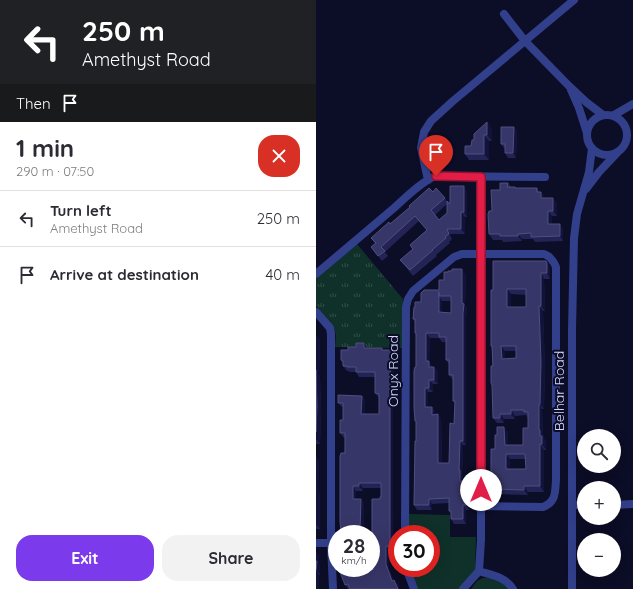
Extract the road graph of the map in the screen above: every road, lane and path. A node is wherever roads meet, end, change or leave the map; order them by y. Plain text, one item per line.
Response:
1 (574, 0) edge
2 (504, 14) dead end
3 (525, 41) junction
4 (569, 86) junction
5 (633, 104) edge
6 (603, 115) junction
7 (614, 115) junction
8 (631, 132) edge
9 (587, 134) junction
10 (592, 148) junction
11 (617, 153) junction
12 (481, 177) junction
13 (544, 177) dead end
14 (428, 180) junction
15 (582, 194) junction
16 (481, 253) junction
17 (316, 274) edge
18 (316, 312) edge
19 (633, 504) edge
20 (572, 505) junction
21 (577, 505) edge
22 (621, 505) edge
23 (481, 506) junction
24 (331, 525) edge
25 (405, 525) edge
26 (316, 543) edge
27 (328, 543) edge
28 (479, 571) junction
29 (332, 577) edge
30 (409, 577) edge
31 (333, 589) edge
32 (414, 589) edge
33 (463, 589) edge
34 (513, 589) edge
35 (572, 589) edge

1 - 3 street
2 - 3 street
3 - 4 street
3 - 14 street
4 - 6 street
4 - 9 street
5 - 7 street
6 - 7 street
6 - 9 street
7 - 8 street
8 - 11 street
9 - 10 street
10 - 11 street
10 - 15 street, Belhar Road
11 - 15 street, Belhar Road
12 - 13 street
12 - 14 street
12 - 16 street
14 - 17 street
15 - 20 street, Belhar Road
16 - 23 street
16 - 23 street, Onyx Road
16 - 25 street, Onyx Road
18 - 24 street
19 - 22 street
20 - 21 street
20 - 35 street, Belhar Road
23 - 28 street
26 - 27 street
28 - 33 street
28 - 34 street
29 - 31 street
30 - 32 street

